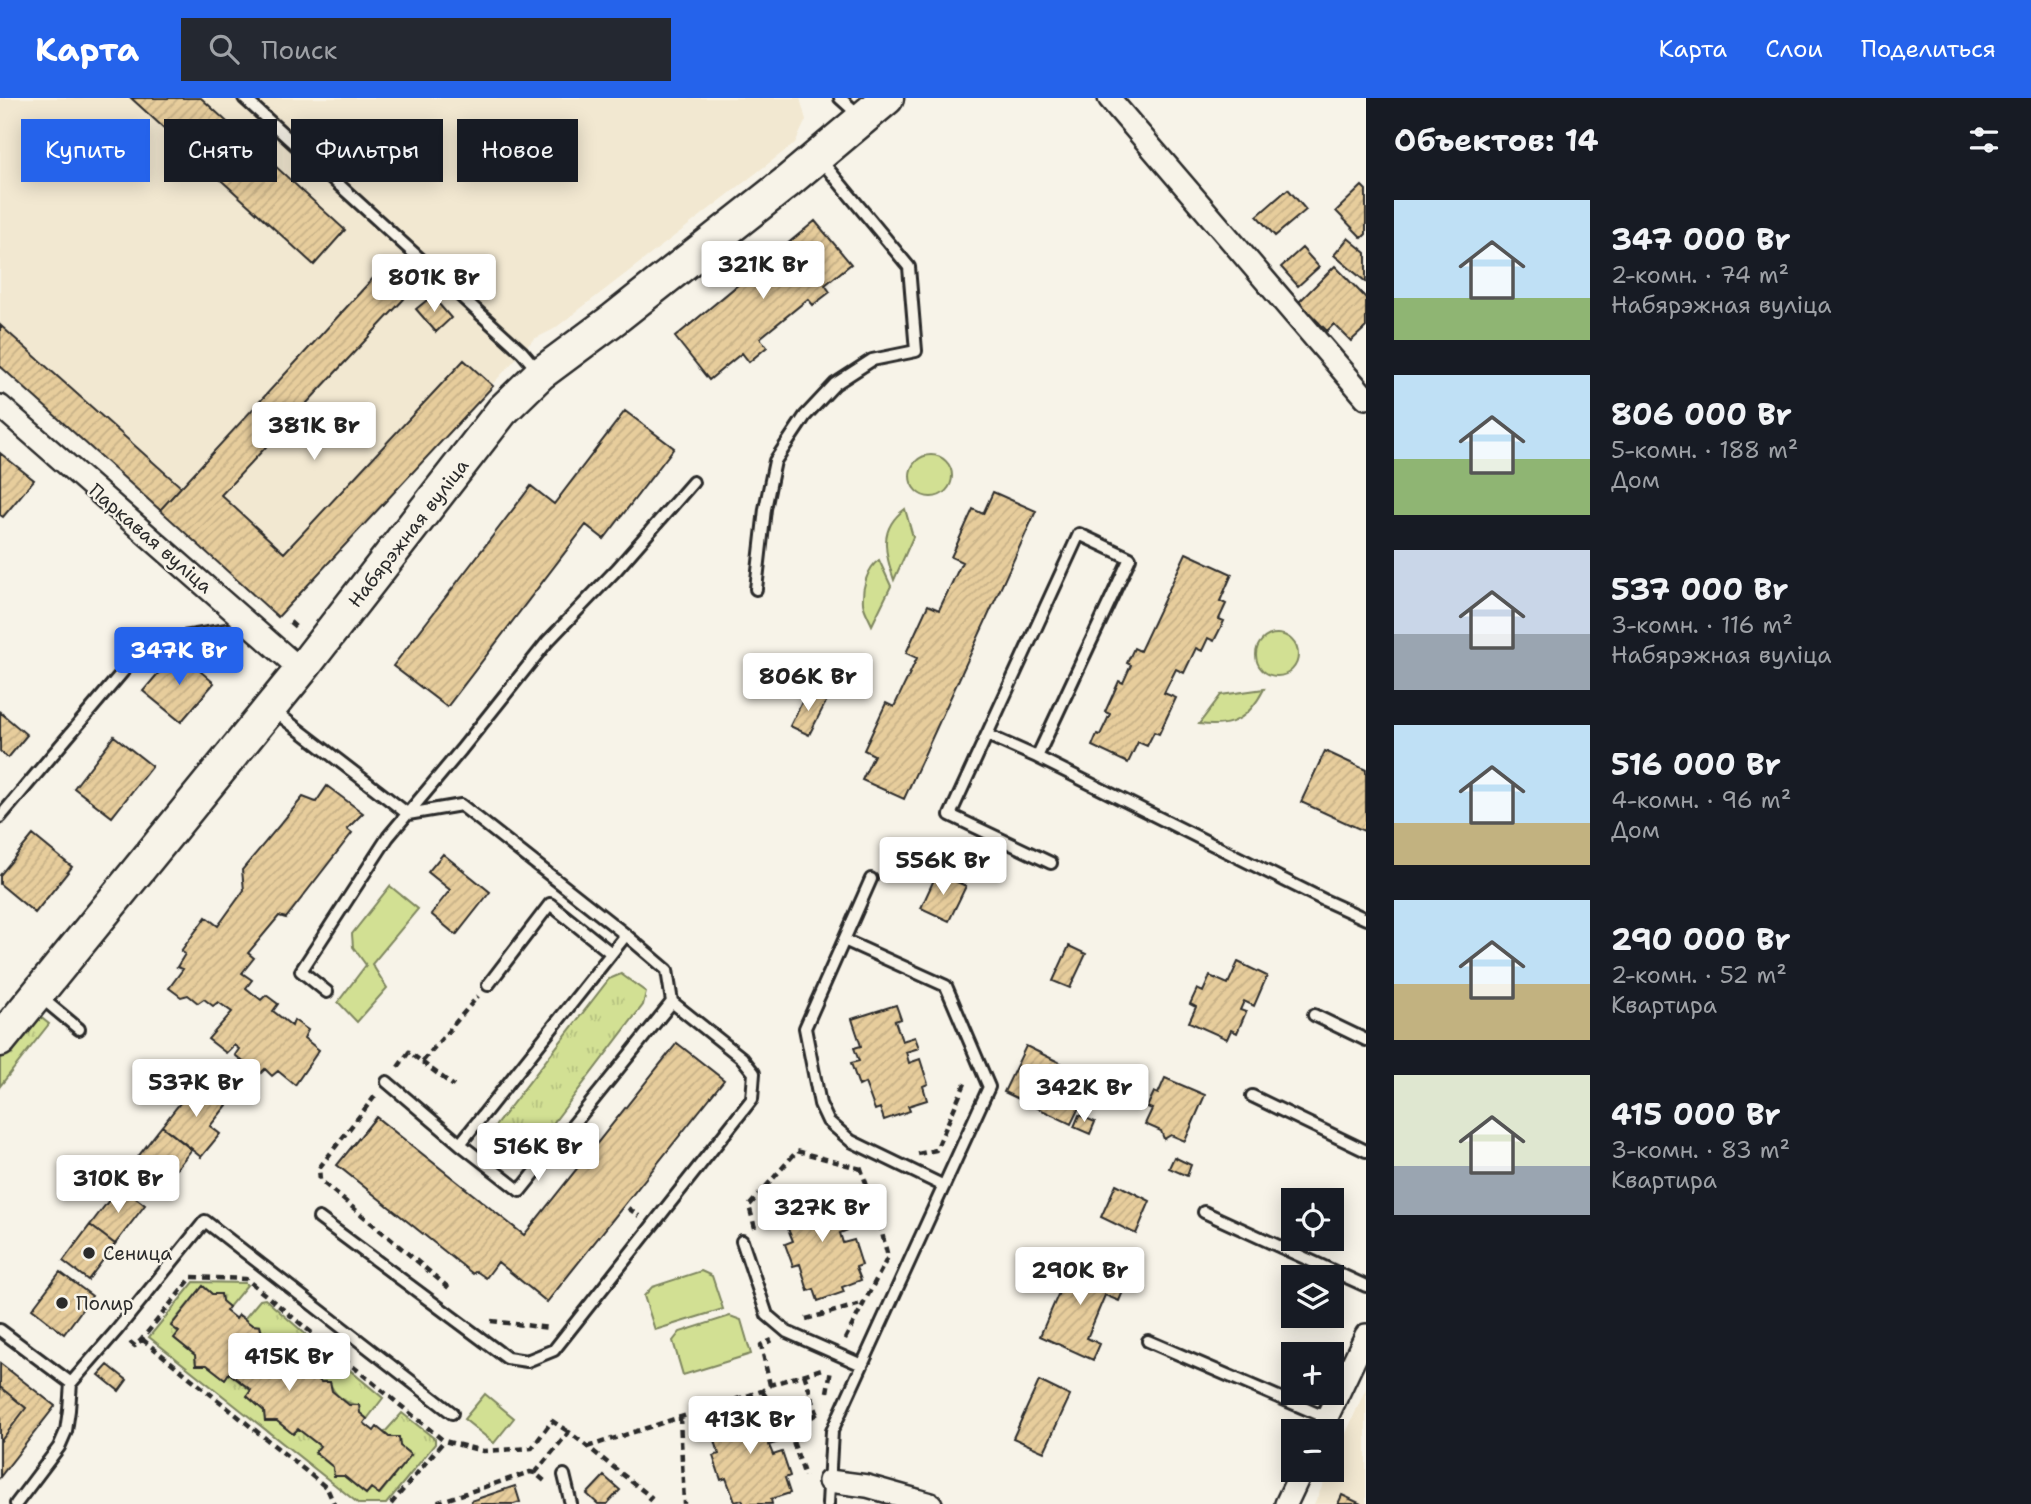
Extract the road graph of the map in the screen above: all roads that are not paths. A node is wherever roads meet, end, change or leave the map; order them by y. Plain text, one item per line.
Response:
1 (244, 98) edge
2 (840, 98) edge
3 (887, 98) edge
4 (1109, 98) edge
5 (863, 119) junction
6 (818, 156) junction
7 (540, 374) junction
8 (1366, 398) edge
9 (0, 406) edge
10 (693, 482) dead end
11 (756, 589) dead end
12 (251, 626) junction
13 (301, 670) junction
14 (270, 707) junction
15 (987, 735) junction
16 (1037, 757) junction
17 (408, 814) junction
18 (0, 817) edge
19 (1051, 863) dead end
20 (871, 878) dead end
21 (1366, 919) edge
22 (626, 935) junction
23 (844, 940) junction
24 (611, 953) junction
25 (488, 985) road end
26 (327, 992) dead end
27 (37, 994) junction
28 (672, 1002) junction
29 (1314, 1015) dead end
30 (79, 1029) dead end
31 (0, 1040) edge
32 (1366, 1040) edge
33 (387, 1082) road end
34 (1252, 1096) dead end
35 (460, 1144) junction
36 (1366, 1151) edge
37 (944, 1186) junction
38 (1204, 1212) dead end
39 (319, 1218) dead end
40 (742, 1241) dead end
41 (1366, 1286) edge
42 (0, 1330) edge
43 (1366, 1335) edge
44 (1148, 1341) dead end
45 (862, 1365) junction
46 (71, 1383) junction
47 (452, 1413) dead end
48 (1311, 1419) edge
49 (1327, 1419) edge
50 (564, 1475) dead end
51 (829, 1481) junction
52 (1296, 1482) edge
53 (16, 1504) edge
54 (571, 1504) edge
55 (828, 1504) edge
56 (931, 1504) edge
57 (1286, 1504) edge

1 - 7 lane
2 - 5 lane
3 - 5 street, Набярэжная вуліца
4 - 8 street
5 - 6 street, Набярэжная вуліца
6 - 7 street, Набярэжная вуліца
6 - 11 lane
7 - 13 street, Набярэжная вуліца
9 - 12 street, Паркавая вуліца
10 - 17 lane
12 - 13 street, Паркавая вуліца
12 - 18 lane
13 - 14 street, Набярэжная вуліца
14 - 17 lane
14 - 27 street, Набярэжная вуліца
15 - 16 lane
15 - 16 lane
15 - 19 lane
16 - 21 lane
17 - 22 lane
17 - 26 lane
20 - 23 lane
22 - 24 lane
22 - 28 lane
23 - 37 lane
23 - 37 lane
24 - 25 lane
24 - 35 lane
27 - 30 lane
27 - 31 street, Набярэжная вуліца
28 - 35 lane
28 - 39 lane
29 - 32 lane
33 - 35 lane
34 - 36 lane
37 - 45 lane
38 - 41 lane
40 - 45 lane
42 - 46 lane
43 - 49 street
44 - 48 lane
45 - 51 lane
46 - 47 lane
46 - 53 lane
50 - 54 lane
51 - 55 lane
51 - 56 street
52 - 57 street

